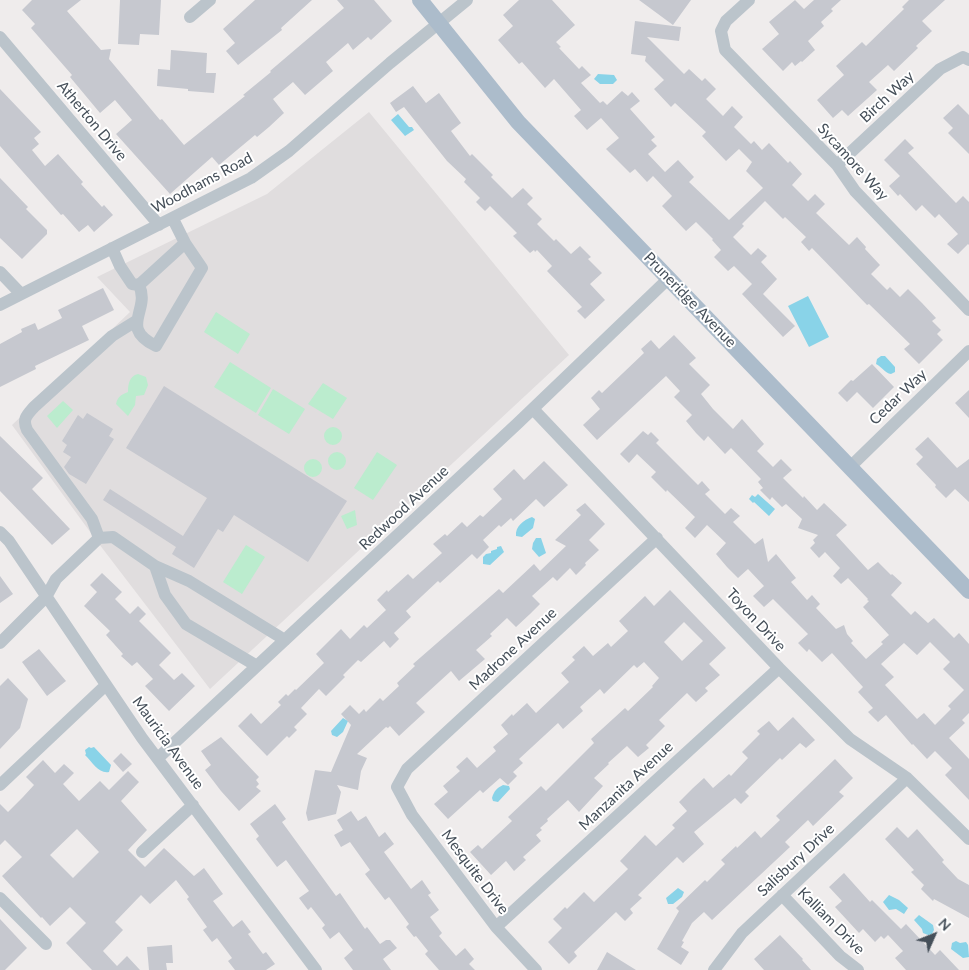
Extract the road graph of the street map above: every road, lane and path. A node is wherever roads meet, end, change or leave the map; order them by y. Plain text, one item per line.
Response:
1 (210, 0) edge
2 (420, 0) edge
3 (466, 0) edge
4 (749, 0) edge
5 (190, 17) dead end
6 (439, 24) junction
7 (0, 37) edge
8 (966, 58) edge
9 (837, 165) junction
10 (173, 219) junction
11 (159, 225) junction
12 (185, 244) junction
13 (112, 248) junction
14 (0, 272) edge
15 (669, 278) junction
16 (139, 285) junction
17 (20, 294) junction
18 (0, 305) edge
19 (969, 310) edge
20 (136, 321) junction
21 (969, 351) edge
22 (533, 409) junction
23 (850, 467) junction
24 (0, 532) edge
25 (99, 538) junction
26 (657, 538) junction
27 (155, 566) junction
28 (969, 591) edge
29 (46, 597) junction
30 (285, 640) junction
31 (0, 643) edge
32 (257, 666) junction
33 (779, 668) junction
34 (106, 685) junction
35 (158, 758) junction
36 (907, 778) junction
37 (0, 785) edge
38 (397, 787) joint
39 (193, 805) junction
40 (969, 839) edge
41 (142, 852) dead end
42 (782, 895) junction
43 (0, 898) edge
44 (496, 927) junction
45 (46, 944) dead end
46 (316, 970) edge
47 (536, 970) edge
48 (714, 970) edge
49 (858, 970) edge

1 - 5 street
2 - 6 main road, Pruneridge Avenue
3 - 6 street, Woodhams Road
4 - 9 street, Sycamore Way
6 - 10 street, Woodhams Road
6 - 15 main road, Pruneridge Avenue
7 - 11 street, Atherton Drive
8 - 9 street, Birch Way
9 - 19 street, Sycamore Way
10 - 11 street, Woodhams Road
10 - 12 street
11 - 13 street, Woodhams Road
12 - 16 street
12 - 20 street
13 - 16 street
13 - 17 street, Woodhams Road
14 - 17 street
15 - 22 street, Redwood Avenue
15 - 23 main road, Pruneridge Avenue
16 - 20 street
17 - 18 street, Woodhams Road
20 - 25 street
21 - 23 street, Cedar Way
22 - 26 street, Toyon Drive
22 - 30 street, Redwood Avenue
23 - 28 main road, Pruneridge Avenue
24 - 29 street, Mauricia Avenue
25 - 27 street
25 - 29 street
26 - 33 street, Toyon Drive
26 - 38 street, Madrone Avenue
27 - 30 street
27 - 32 street
29 - 31 street
29 - 34 street, Mauricia Avenue
30 - 32 street, Redwood Avenue
32 - 35 street, Redwood Avenue
33 - 36 street, Toyon Drive
33 - 44 street, Manzanita Avenue
34 - 35 street, Mauricia Avenue
34 - 37 street
35 - 39 street, Mauricia Avenue
36 - 40 street, Toyon Drive
36 - 42 street, Salisbury Drive
38 - 44 street, Mesquite Drive
39 - 41 street
39 - 46 street, Mauricia Avenue
42 - 48 street, Salisbury Drive
42 - 49 street, Kalliam Drive
43 - 45 street
44 - 47 street, Mesquite Drive

